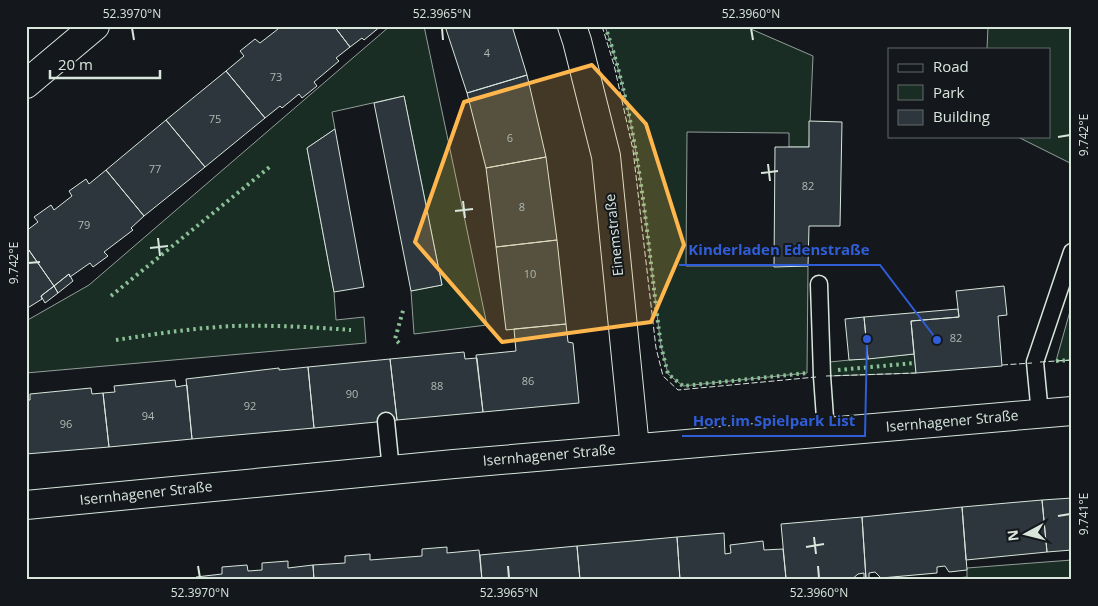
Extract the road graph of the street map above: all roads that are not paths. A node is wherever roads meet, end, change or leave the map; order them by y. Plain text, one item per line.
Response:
1 (95, 26) edge
2 (572, 26) edge
3 (26, 84) edge
4 (1072, 252) edge
5 (819, 284) dead end
6 (1072, 411) edge
7 (1040, 414) junction
8 (386, 421) dead end
9 (826, 432) junction
10 (634, 448) junction
11 (391, 470) junction
12 (26, 505) edge

1 - 3 street
2 - 10 street, Einemstraße
4 - 7 lane
5 - 9 lane
6 - 7 street, Isernhagener Straße
7 - 9 street, Isernhagener Straße
8 - 11 lane
9 - 10 street, Isernhagener Straße
10 - 11 street, Isernhagener Straße
11 - 12 street, Isernhagener Straße

